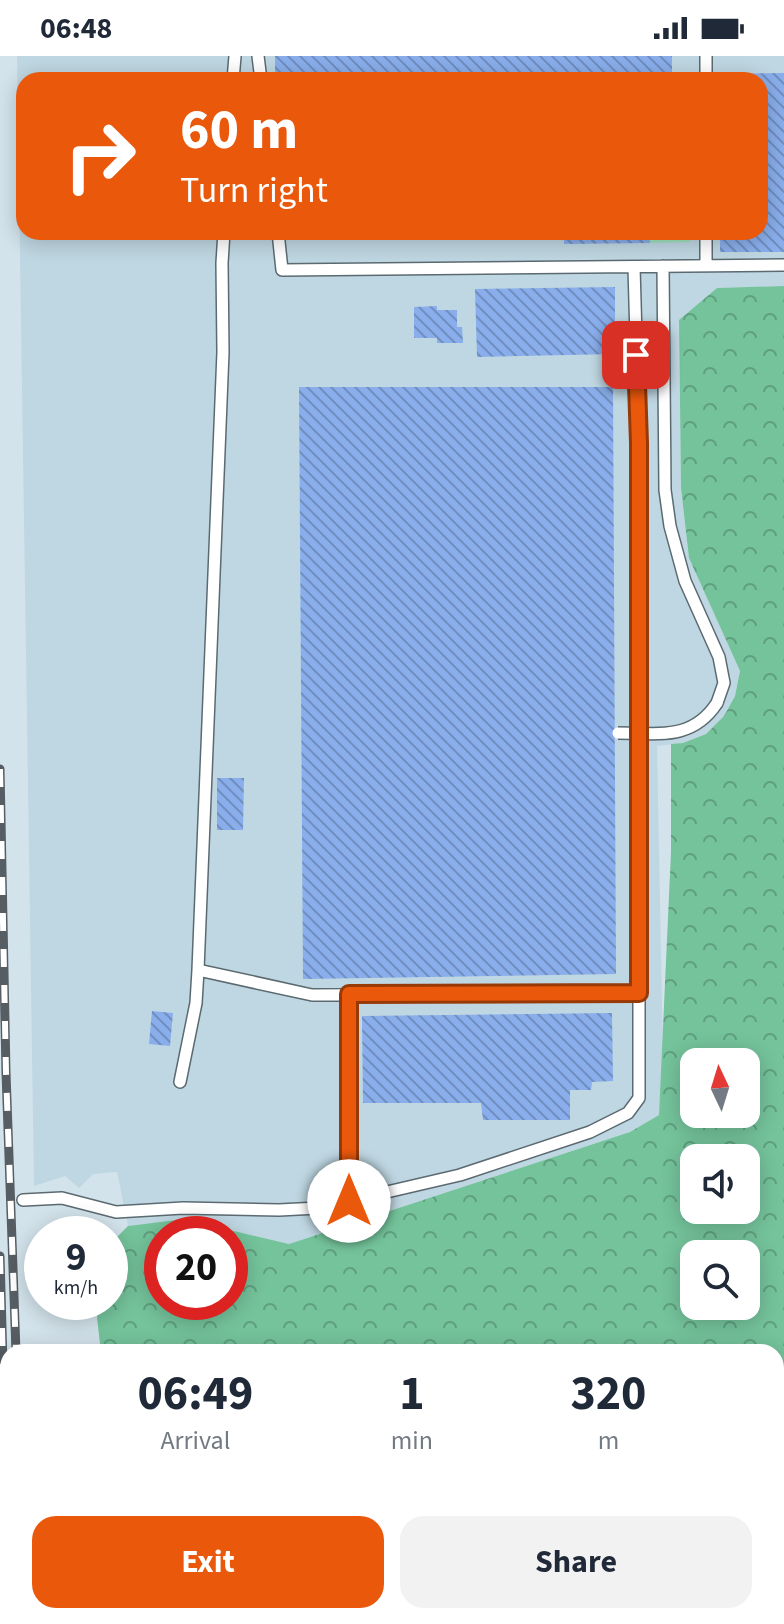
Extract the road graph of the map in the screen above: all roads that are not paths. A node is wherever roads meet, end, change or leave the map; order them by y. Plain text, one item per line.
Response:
1 (223, 240) edge
2 (279, 240) edge
3 (706, 240) edge
4 (706, 265) junction
5 (784, 265) edge
6 (663, 266) junction
7 (634, 267) junction
8 (618, 733) dead end
9 (198, 970) junction
10 (639, 993) junction
11 (349, 994) junction
12 (180, 1082) dead end
13 (23, 1200) dead end
14 (349, 1201) junction

1 - 9 lane
2 - 7 lane
3 - 4 lane
4 - 5 lane
4 - 6 lane
6 - 7 lane
6 - 8 lane, bridge
7 - 10 lane
9 - 11 lane
9 - 12 lane
10 - 11 lane
10 - 14 lane
11 - 14 lane
13 - 14 lane

